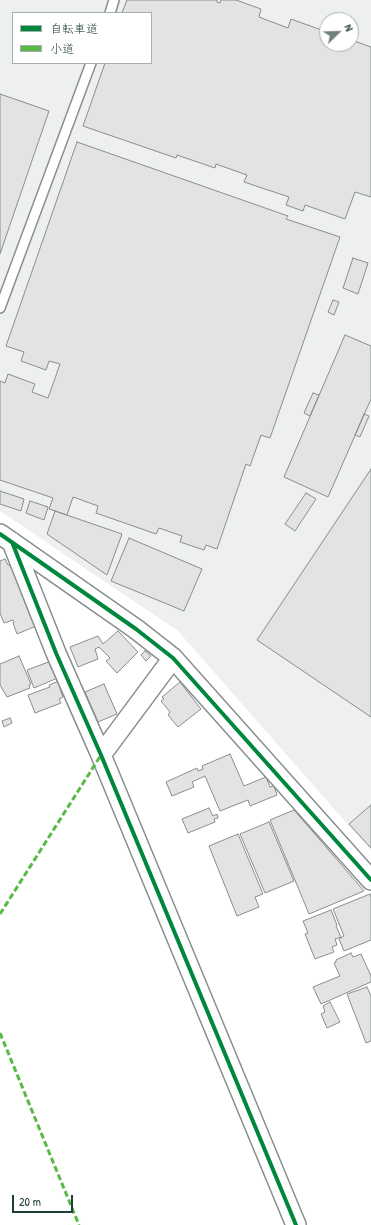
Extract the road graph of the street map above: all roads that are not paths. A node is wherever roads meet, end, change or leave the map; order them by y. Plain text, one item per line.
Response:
1 (114, 0) edge
2 (110, 12) edge
3 (91, 64) edge
4 (0, 308) edge
5 (6, 538) edge
6 (173, 658) junction
7 (101, 755) junction
8 (371, 880) edge
9 (296, 1225) edge

1 - 2 lane
3 - 4 lane
5 - 6 street
5 - 7 street
6 - 7 street
6 - 8 street
7 - 9 street

